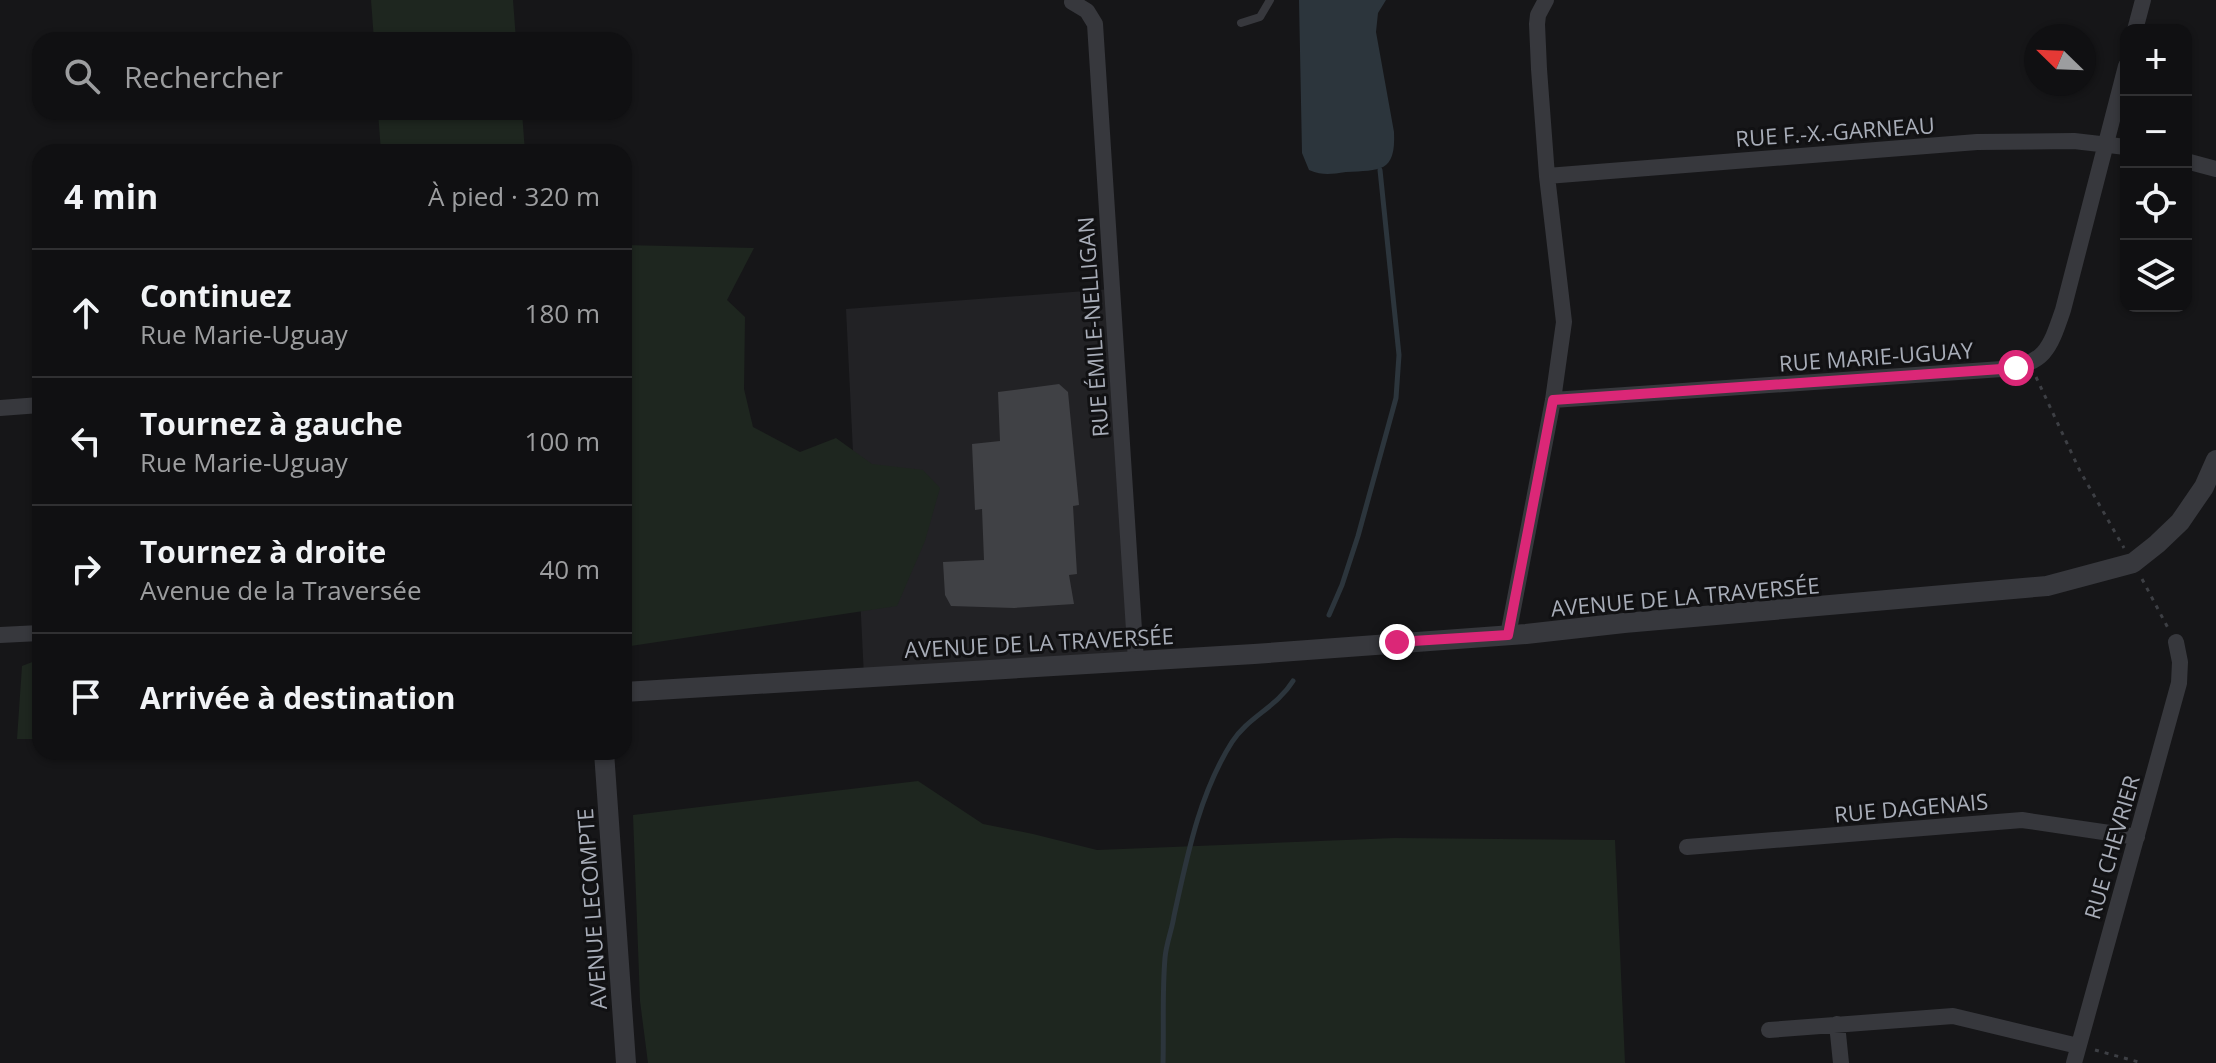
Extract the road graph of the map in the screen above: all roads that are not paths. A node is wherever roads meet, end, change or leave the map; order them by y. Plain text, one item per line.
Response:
1 (1270, 0) edge
2 (1546, 0) edge
3 (2143, 0) edge
4 (1072, 2) dead end
5 (1241, 23) dead end
6 (2137, 24) edge
7 (2120, 89) edge
8 (2106, 144) junction
9 (2120, 146) edge
10 (2192, 163) edge
11 (2216, 169) edge
12 (1547, 176) junction
13 (1553, 400) junction
14 (32, 406) edge
15 (0, 408) edge
16 (2216, 460) edge
17 (32, 633) edge
18 (0, 635) edge
19 (1508, 635) junction
20 (2176, 642) road end
21 (1136, 661) junction
22 (632, 692) edge
23 (605, 760) edge
24 (2137, 837) junction
25 (1687, 847) dead end
26 (1837, 1024) junction
27 (1769, 1030) dead end
28 (2078, 1046) junction
29 (626, 1063) edge
30 (1841, 1063) edge
31 (2074, 1063) edge

1 - 5 lane
2 - 12 street
3 - 6 street
4 - 21 street, RUE ÉMILE-NELLIGAN
7 - 8 street
8 - 9 street, RUE F.-X.-GARNEAU
8 - 12 street, RUE F.-X.-GARNEAU
8 - 13 street, RUE MARIE-UGUAY
10 - 11 street
12 - 13 street
13 - 19 street
14 - 15 street
16 - 19 street, AVENUE DE LA TRAVERSÉE
17 - 18 street
19 - 21 street, AVENUE DE LA TRAVERSÉE
20 - 24 street, RUE CHEVRIER
21 - 22 street, AVENUE DE LA TRAVERSÉE
23 - 29 street, AVENUE LECOMPTE
24 - 25 street, RUE DAGENAIS
24 - 28 street, RUE CHEVRIER
26 - 27 street
26 - 28 street
26 - 30 street
28 - 31 street, RUE CHEVRIER

